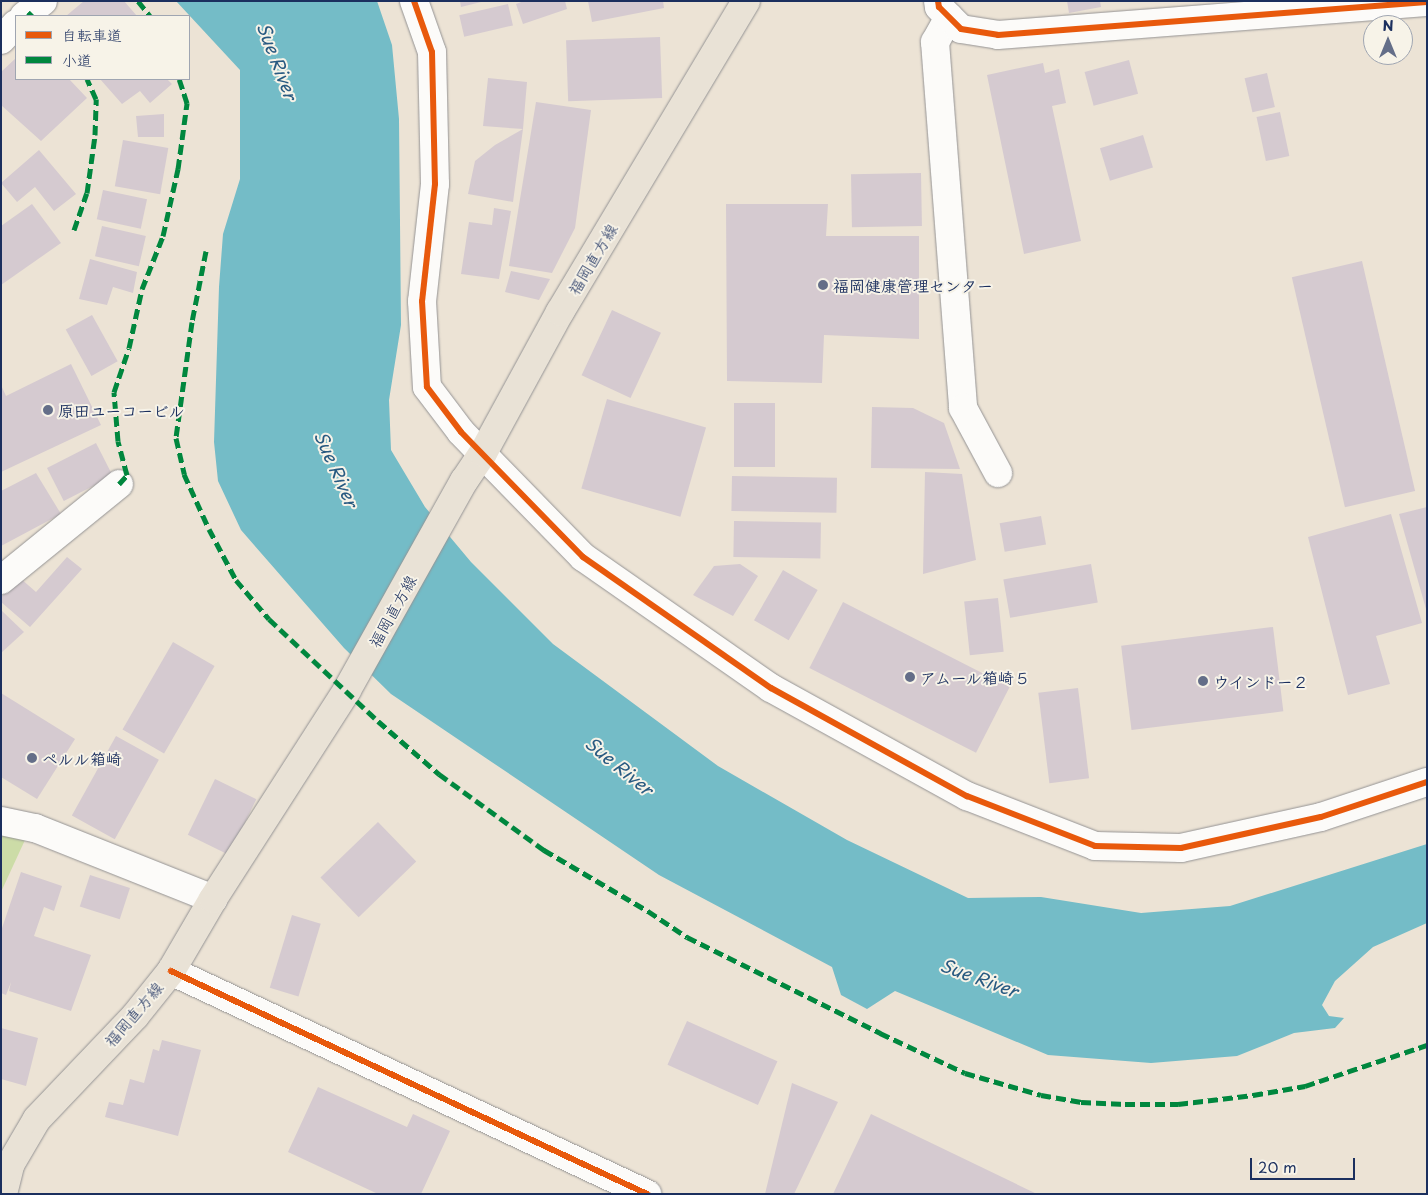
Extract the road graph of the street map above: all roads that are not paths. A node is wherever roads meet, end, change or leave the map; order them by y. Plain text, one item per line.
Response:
1 (43, 1) edge
2 (414, 1) edge
3 (746, 1) edge
4 (1427, 2) edge
5 (944, 9) edge
6 (25, 15) edge
7 (15, 25) edge
8 (1, 40) edge
9 (483, 453) junction
10 (998, 473) dead end
11 (120, 484) dead end
12 (1, 580) edge
13 (1427, 782) edge
14 (1, 821) edge
15 (212, 899) junction
16 (171, 971) junction
17 (3, 1194) edge
18 (647, 1194) edge

1 - 6 street
2 - 9 street
3 - 9 main road, 福岡直方線
4 - 5 street
5 - 10 street
7 - 8 street
9 - 13 street
9 - 15 main road, 福岡直方線
11 - 12 street
14 - 15 street
15 - 16 main road, 福岡直方線
16 - 17 main road, 福岡直方線
16 - 18 street

